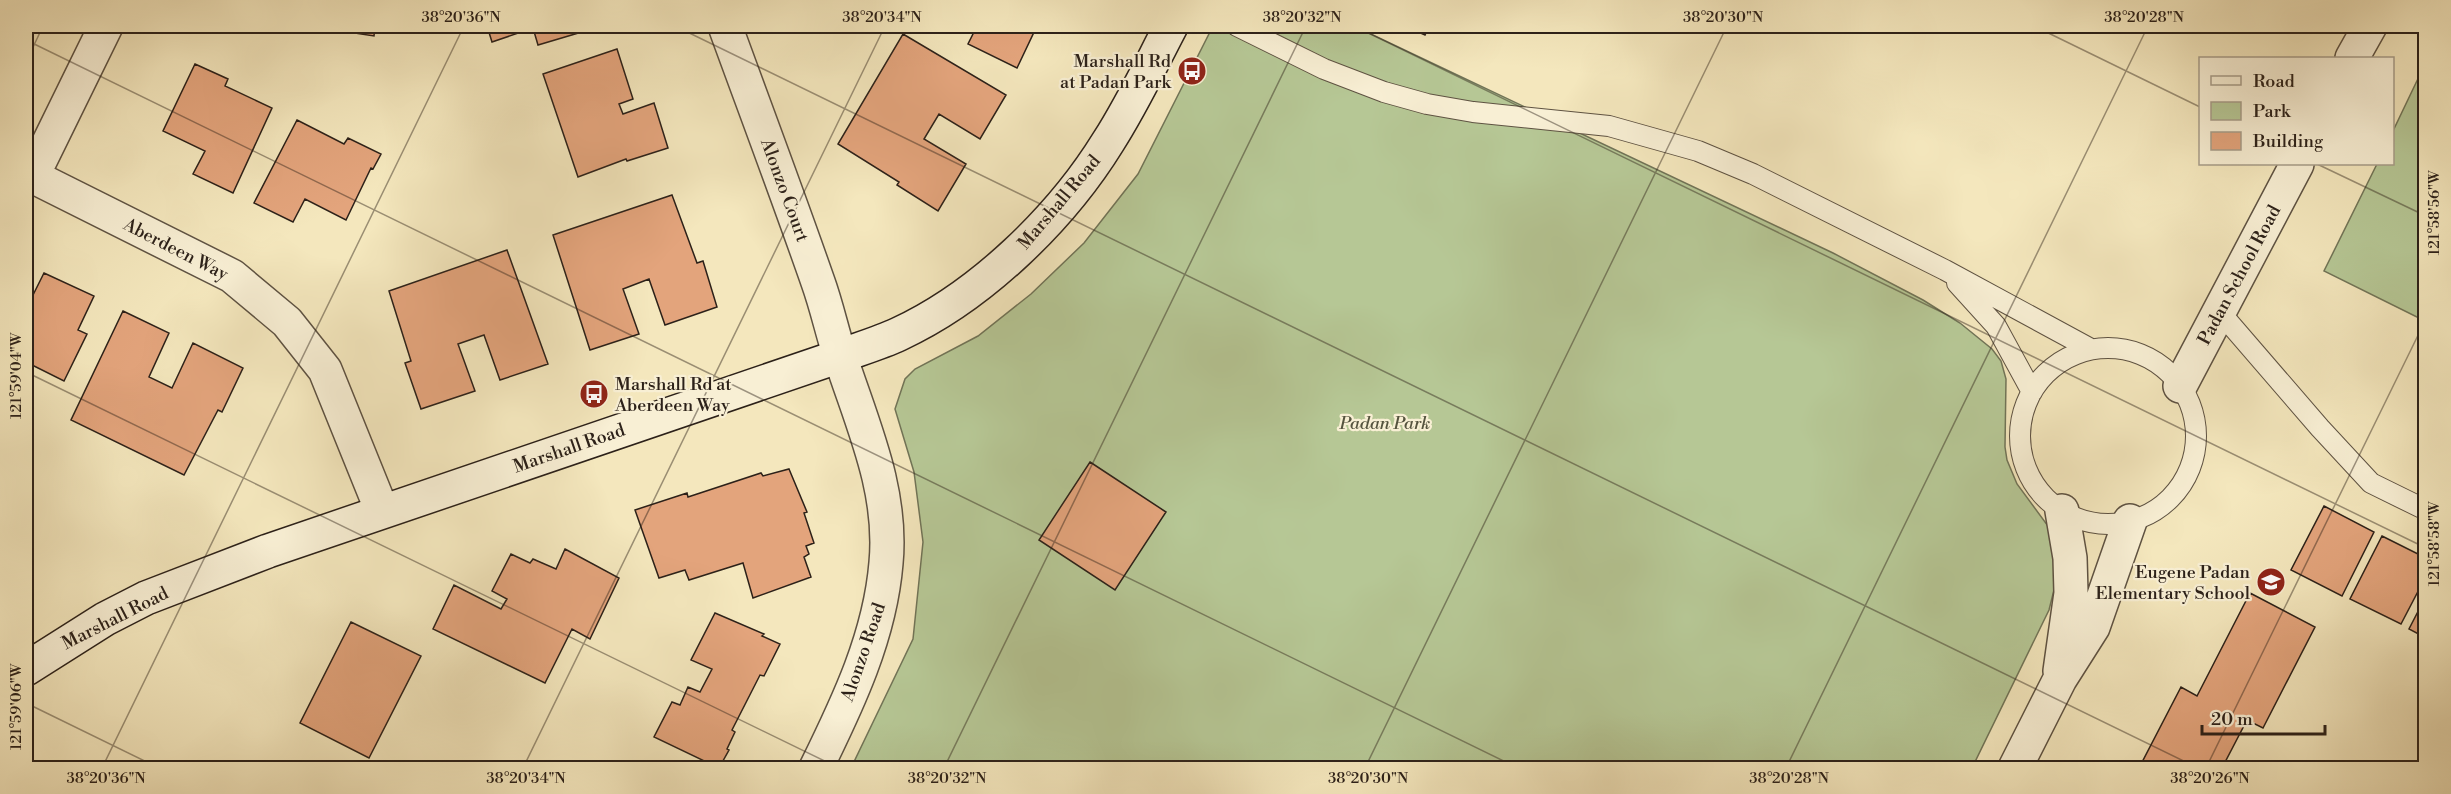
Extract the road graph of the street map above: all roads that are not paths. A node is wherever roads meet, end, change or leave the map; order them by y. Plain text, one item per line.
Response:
1 (106, 26) edge
2 (725, 26) edge
3 (1171, 26) edge
4 (1237, 26) edge
5 (2370, 26) edge
6 (2353, 57) edge
7 (2296, 165) edge
8 (29, 175) edge
9 (1945, 270) junction
10 (2219, 311) junction
11 (2089, 348) junction
12 (840, 356) junction
13 (2181, 386) junction
14 (2032, 392) junction
15 (2426, 510) edge
16 (2062, 511) junction
17 (382, 512) junction
18 (2130, 521) junction
19 (26, 669) edge
20 (2060, 679) junction
21 (816, 768) edge
22 (2015, 768) edge

1 - 8 street
2 - 12 street, Alonzo Court
3 - 12 street, Marshall Road
4 - 9 lane
5 - 6 street
7 - 10 street, Padan School Road
8 - 17 street, Aberdeen Way
9 - 11 lane
9 - 14 lane
10 - 13 street, Padan School Road
10 - 15 lane
11 - 13 lane
11 - 14 lane
12 - 17 street, Marshall Road
12 - 21 street, Alonzo Road
13 - 18 lane
14 - 16 lane
16 - 18 lane
16 - 20 street
17 - 19 street, Marshall Road
18 - 20 street
20 - 22 street

